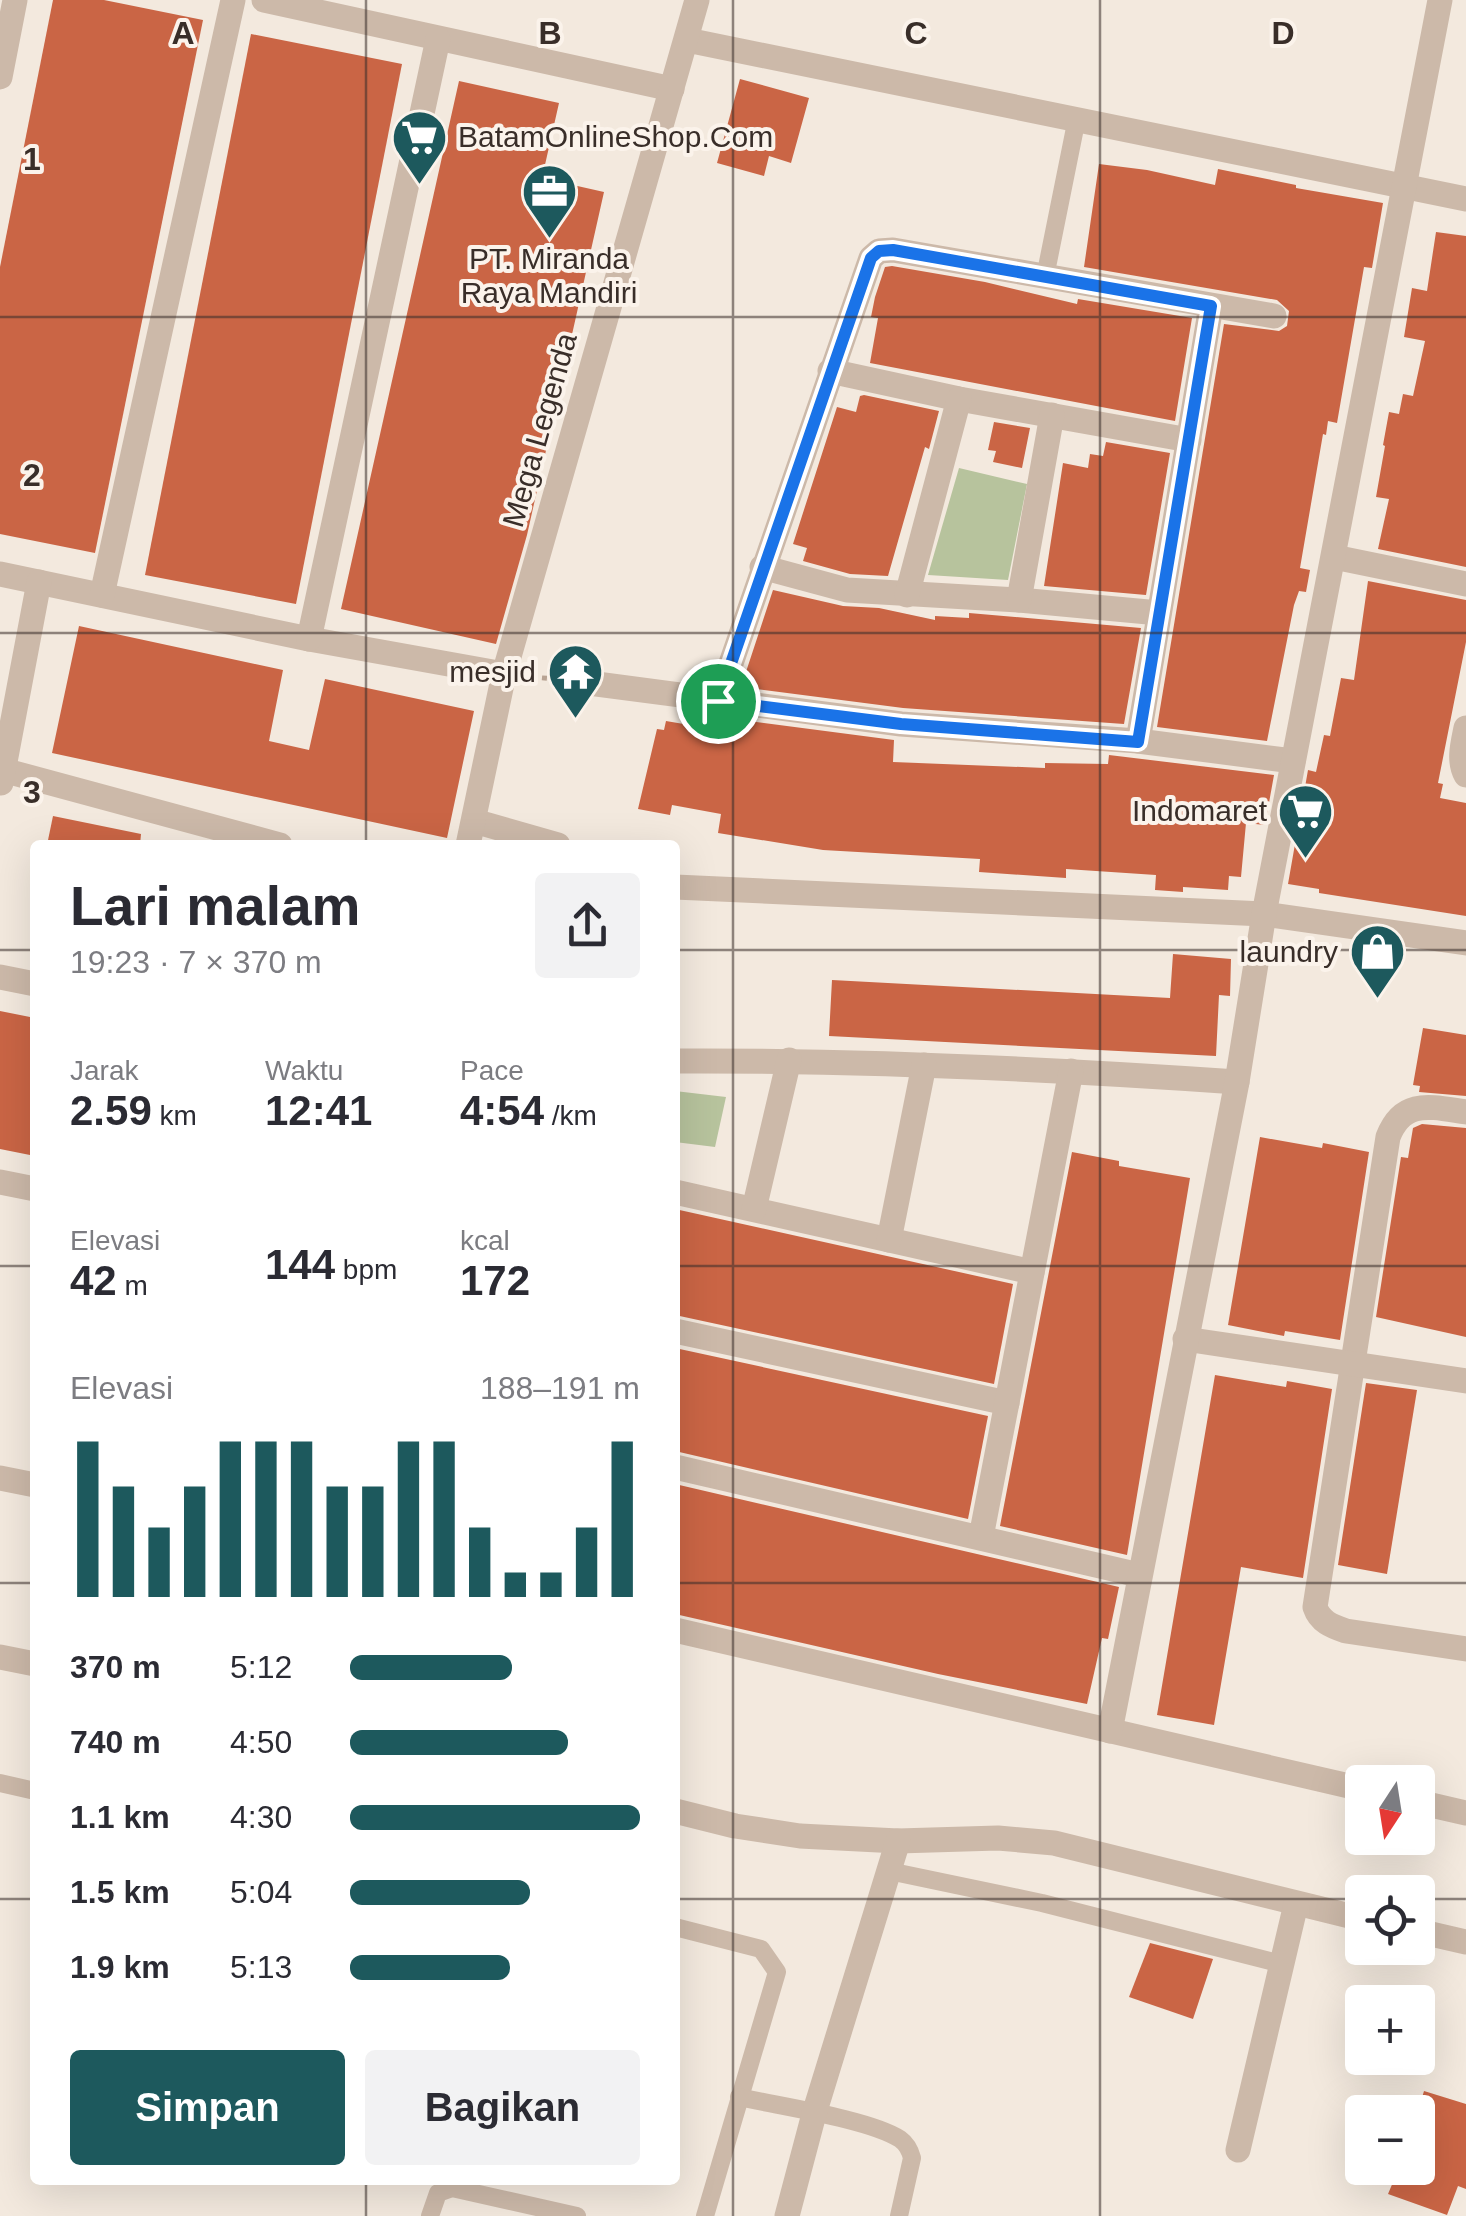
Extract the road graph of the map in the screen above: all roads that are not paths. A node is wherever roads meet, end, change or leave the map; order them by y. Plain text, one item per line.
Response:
1 (15, 0) edge
2 (233, 0) edge
3 (264, 0) edge
4 (697, 0) edge
5 (1440, 0) edge
6 (438, 39) junction
7 (687, 40) junction
8 (0, 77) edge
9 (672, 89) junction
10 (1077, 118) junction
11 (1406, 188) junction
12 (1466, 200) edge
13 (1045, 276) junction
14 (1211, 306) junction
15 (1274, 316) dead end
16 (830, 371) junction
17 (959, 400) junction
18 (1052, 415) junction
19 (1189, 440) junction
20 (1334, 556) junction
21 (762, 568) junction
22 (0, 574) edge
23 (39, 582) junction
24 (1466, 584) edge
25 (907, 594) junction
26 (102, 595) junction
27 (1019, 600) junction
28 (1159, 612) junction
29 (309, 638) junction
30 (504, 674) junction
31 (589, 683) road end
32 (718, 701) junction
33 (1466, 728) edge
34 (1138, 742) junction
35 (1293, 761) junction
36 (1466, 775) edge
37 (2, 778) edge
38 (471, 833) edge
39 (259, 840) edge
40 (522, 840) edge
41 (680, 880) edge
42 (701, 886) junction
43 (680, 887) edge
44 (1264, 914) junction
45 (1466, 943) edge
46 (0, 976) edge
47 (30, 983) edge
48 (789, 1060) junction
49 (680, 1061) edge
50 (924, 1065) junction
51 (1072, 1070) junction
52 (1236, 1082) junction
53 (1466, 1112) edge
54 (0, 1182) edge
55 (30, 1188) edge
56 (680, 1193) edge
57 (754, 1209) junction
58 (889, 1240) junction
59 (1032, 1272) junction
60 (680, 1333) edge
61 (1185, 1339) junction
62 (1355, 1363) junction
63 (1466, 1381) edge
64 (1007, 1403) junction
65 (680, 1468) edge
66 (0, 1478) edge
67 (30, 1484) edge
68 (981, 1537) junction
69 (1138, 1575) junction
70 (680, 1631) edge
71 (1466, 1650) edge
72 (0, 1657) edge
73 (30, 1663) edge
74 (1110, 1731) junction
75 (0, 1783) edge
76 (1345, 1785) edge
77 (30, 1790) edge
78 (1435, 1806) edge
79 (680, 1812) edge
80 (1466, 1813) edge
81 (898, 1841) junction
82 (889, 1871) junction
83 (1296, 1904) junction
84 (1345, 1915) edge
85 (680, 1928) edge
86 (1435, 1935) edge
87 (1466, 1942) edge
88 (1282, 1964) junction
89 (739, 2097) junction
90 (814, 2114) junction
91 (1238, 2150) dead end
92 (430, 2216) edge
93 (577, 2216) edge
94 (704, 2216) edge
95 (787, 2216) edge
96 (900, 2216) edge

1 - 8 street
2 - 26 street
3 - 6 street
4 - 7 street, Mega Legenda
5 - 11 street
6 - 9 street
6 - 29 street
7 - 9 street, Mega Legenda
7 - 10 street
9 - 30 street, Mega Legenda
10 - 11 street
10 - 13 lane
11 - 12 street
11 - 20 street
13 - 14 street
13 - 16 street
14 - 15 street
14 - 19 street
16 - 17 street
16 - 21 street
17 - 18 street
17 - 25 street
18 - 19 street
18 - 27 street
19 - 28 street
20 - 24 street
20 - 35 street
21 - 25 street
21 - 32 street
22 - 23 street
23 - 26 street
23 - 37 street
25 - 27 street
26 - 29 street
27 - 28 street
28 - 34 street
29 - 30 street
30 - 38 street, Mega Legenda
31 - 32 street
32 - 34 street
33 - 36 street
34 - 35 street
35 - 44 street
37 - 39 street
38 - 40 street
41 - 42 street
42 - 43 street
42 - 44 street
44 - 45 street
44 - 52 street
46 - 47 street
48 - 49 street
48 - 50 street
48 - 57 street
50 - 51 street
50 - 58 street
51 - 52 street
51 - 59 street
52 - 61 street
53 - 62 street
54 - 55 street
56 - 57 street
57 - 58 street
58 - 59 street
59 - 64 street
60 - 64 street
61 - 62 street
61 - 69 street
62 - 63 street
62 - 71 street
64 - 68 street
65 - 68 street
66 - 67 street
68 - 69 street
69 - 74 street
70 - 74 street
72 - 73 street
74 - 76 street
75 - 77 lane
78 - 80 street
79 - 81 street
81 - 82 street
81 - 83 street
82 - 88 lane
82 - 90 street
83 - 84 street
83 - 88 street
85 - 89 lane
86 - 87 street
88 - 91 street
89 - 90 lane
89 - 94 lane
90 - 95 street
90 - 96 lane
92 - 93 lane

